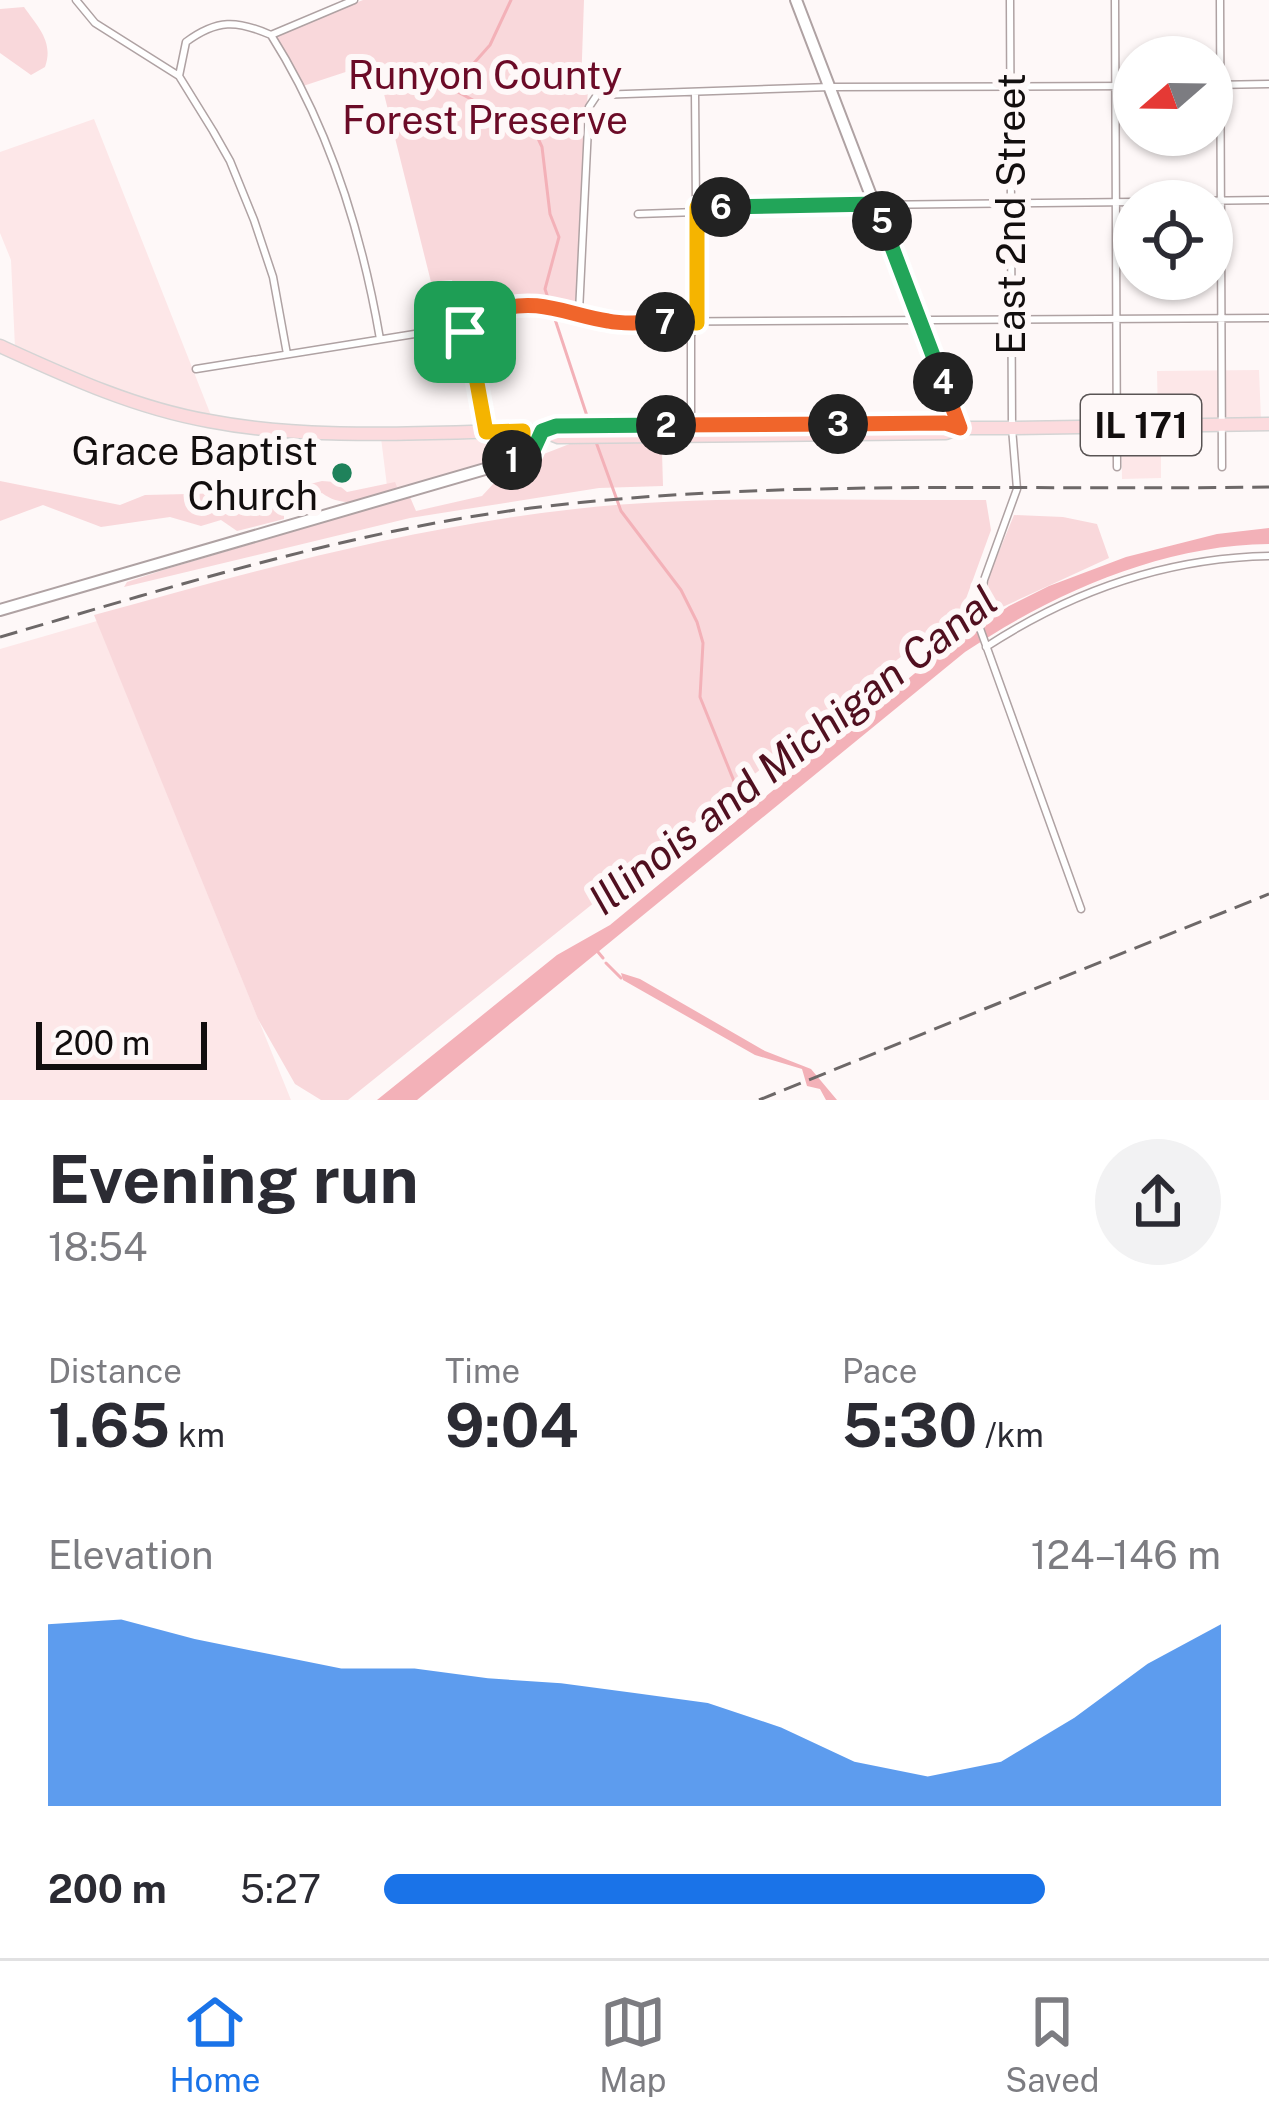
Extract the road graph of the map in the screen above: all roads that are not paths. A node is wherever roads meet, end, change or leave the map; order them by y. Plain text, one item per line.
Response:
1 (76, 0) edge
2 (354, 0) edge
3 (796, 0) edge
4 (1010, 0) edge
5 (1114, 0) edge
6 (1220, 0) edge
7 (271, 34) junction
8 (1114, 36) edge
9 (1218, 36) edge
10 (178, 76) junction
11 (1269, 84) edge
12 (1233, 85) edge
13 (1010, 86) junction
14 (1113, 86) edge
15 (830, 87) junction
16 (695, 92) junction
17 (1233, 200) edge
18 (1269, 200) edge
19 (1010, 201) junction
20 (1113, 202) edge
21 (876, 204) junction
22 (697, 210) junction
23 (638, 214) dead end
24 (1117, 300) edge
25 (1222, 300) edge
26 (579, 312) junction
27 (1269, 317) edge
28 (1011, 318) junction
29 (1117, 318) junction
30 (1222, 318) junction
31 (919, 320) junction
32 (697, 323) junction
33 (465, 332) junction
34 (380, 339) junction
35 (0, 346) edge
36 (287, 354) junction
37 (196, 369) dead end
38 (1269, 424) edge
39 (1118, 425) junction
40 (1222, 425) junction
41 (960, 428) junction
42 (1012, 428) junction
43 (692, 430) junction
44 (523, 431) junction
45 (542, 431) junction
46 (486, 432) junction
47 (512, 460) junction
48 (1117, 467) dead end
49 (1222, 467) dead end
50 (1269, 556) edge
51 (0, 610) edge
52 (986, 646) junction
53 (1081, 909) dead end

1 - 10 street
2 - 7 street
3 - 15 main road
4 - 13 street, East 2nd Street
5 - 8 street
6 - 9 street
7 - 10 street
7 - 34 street
10 - 36 street
11 - 12 street
13 - 14 street
13 - 15 street
13 - 19 street, East 2nd Street
15 - 16 street
15 - 21 main road
16 - 22 street
16 - 26 street
17 - 18 street
19 - 20 street
19 - 21 street
19 - 28 street, East 2nd Street
21 - 22 street
21 - 31 main road
22 - 23 street
22 - 32 street
24 - 29 street
25 - 30 street
26 - 32 street
26 - 33 street
27 - 30 street
28 - 29 street
28 - 31 street
28 - 42 street, East 2nd Street
29 - 30 street
29 - 39 street
30 - 40 street
31 - 32 street
31 - 41 main road
32 - 43 street
33 - 34 street
33 - 46 street
34 - 36 street
35 - 46 main road, IL 171
36 - 37 street
38 - 40 main road, IL 171
39 - 40 main road, IL 171
39 - 42 main road, IL 171
39 - 48 street
40 - 49 street
41 - 42 main road, IL 171
41 - 43 main road, IL 171
42 - 52 street, East 2nd Street
43 - 45 main road, IL 171
44 - 45 main road, IL 171
44 - 46 main road, IL 171
44 - 47 main road
45 - 47 main road
47 - 51 main road
50 - 52 street
52 - 53 street

